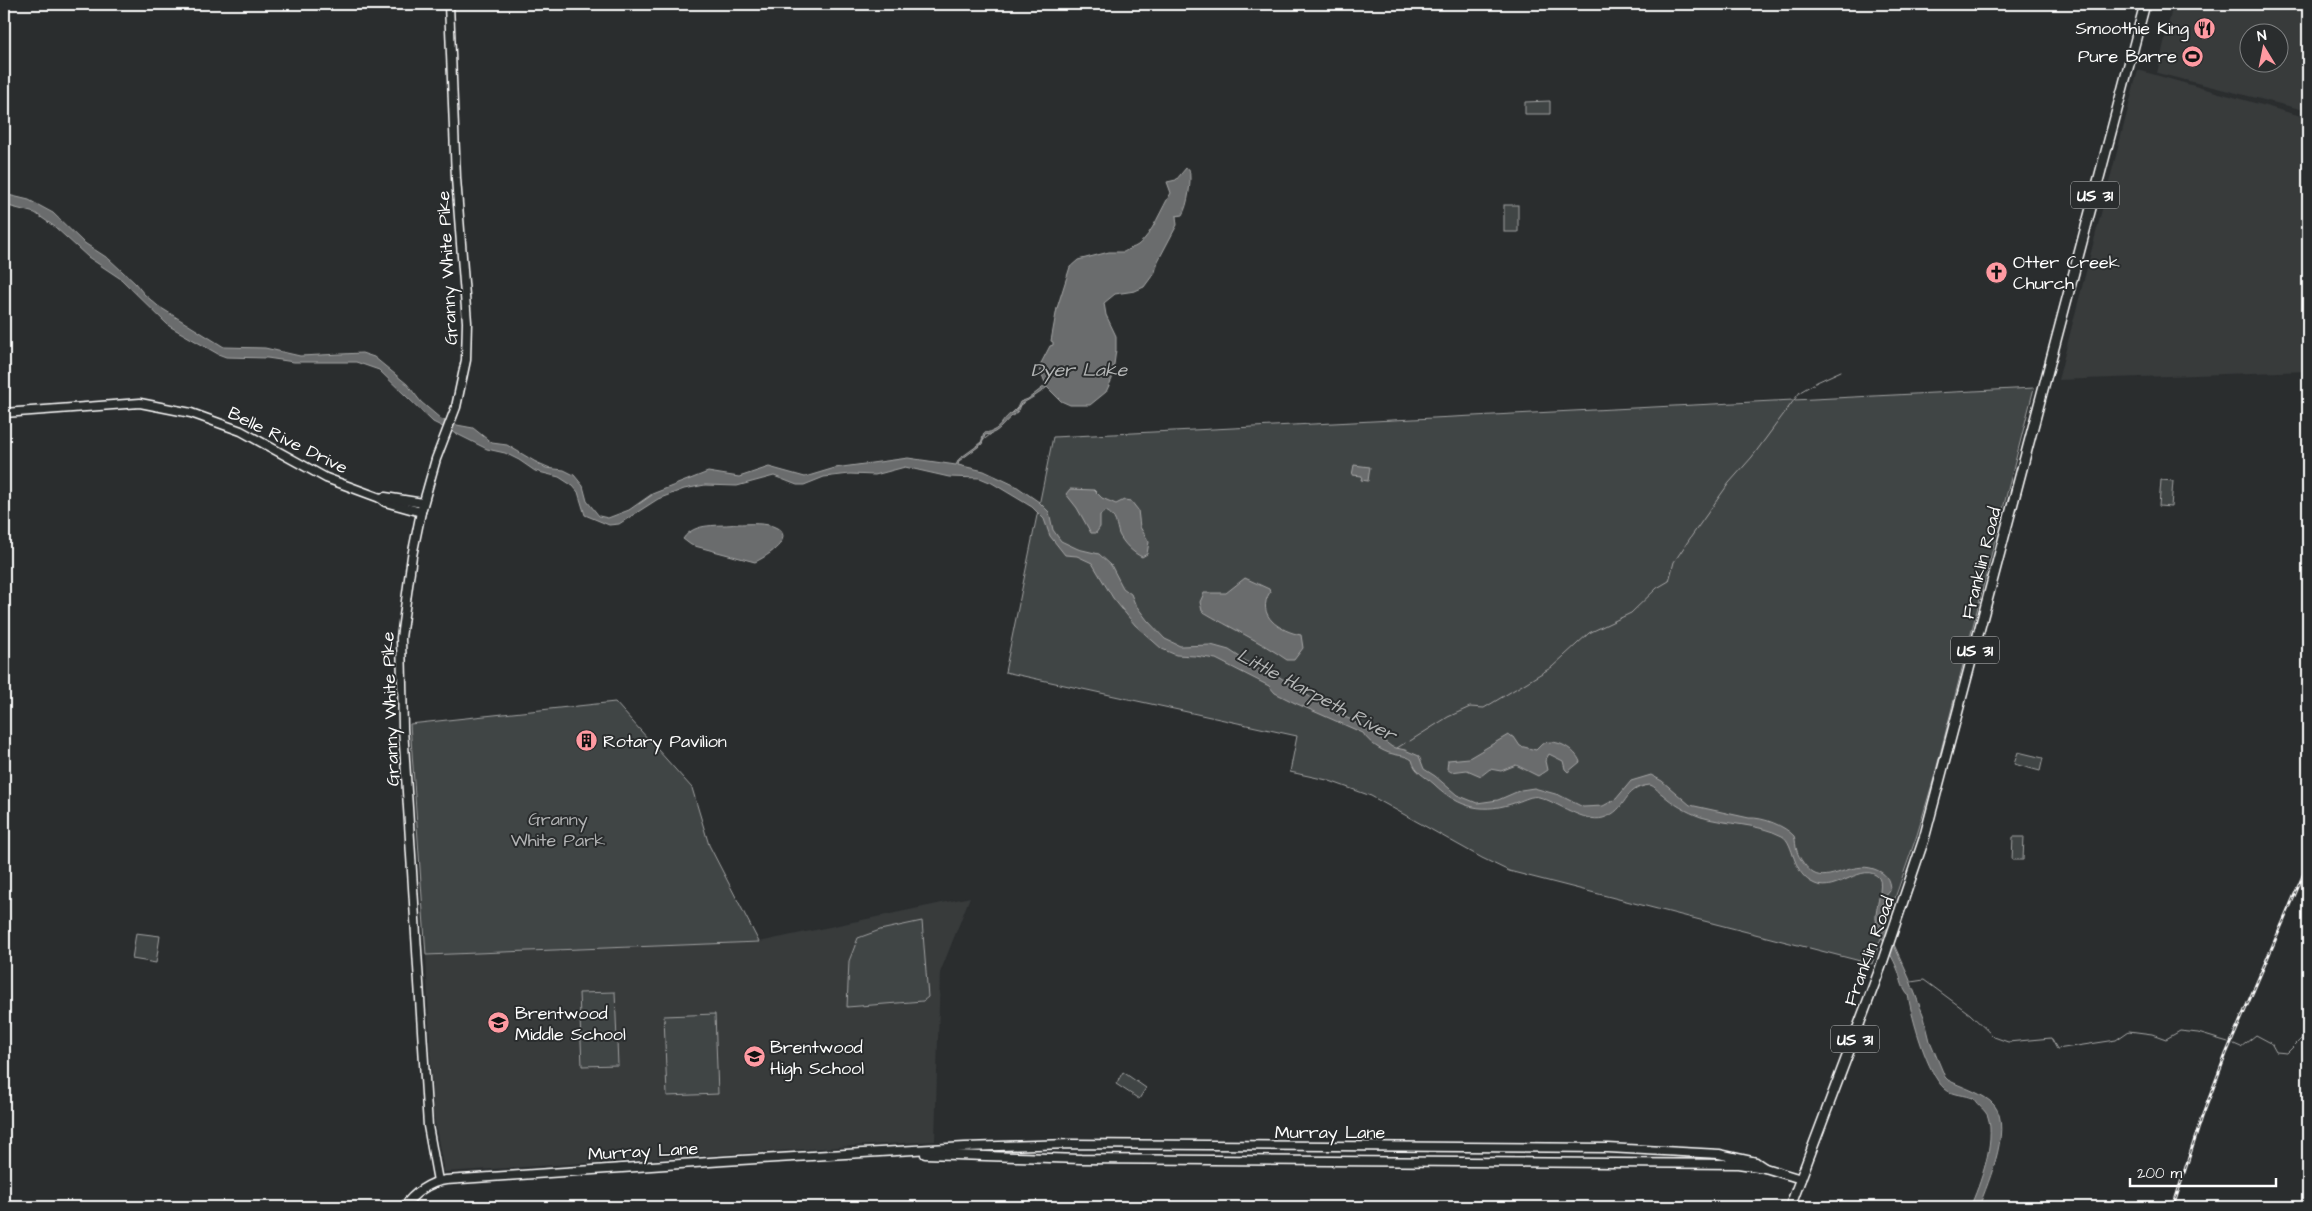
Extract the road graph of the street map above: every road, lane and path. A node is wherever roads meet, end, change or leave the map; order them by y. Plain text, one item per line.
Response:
1 (450, 4) edge
2 (2145, 4) edge
3 (4, 414) edge
4 (380, 498) junction
5 (423, 503) junction
6 (421, 512) junction
7 (894, 1153) junction
8 (1765, 1168) junction
9 (1801, 1180) junction
10 (438, 1181) junction
11 (404, 1207) edge
12 (1790, 1207) edge

1 - 5 main road, Granny White Pike
2 - 9 main road, Franklin Road / US 31
3 - 4 main road, Belle Rive Drive
4 - 5 main road, Belle Rive Drive
4 - 6 main road, Belle Rive Drive
5 - 6 main road, Granny White Pike
6 - 10 main road, Granny White Pike
7 - 8 main road, Murray Lane
7 - 8 main road, Murray Lane
7 - 10 main road, Murray Lane
8 - 9 main road, Murray Lane
9 - 12 main road, Franklin Road / US 31
10 - 11 main road, Murray Lane

